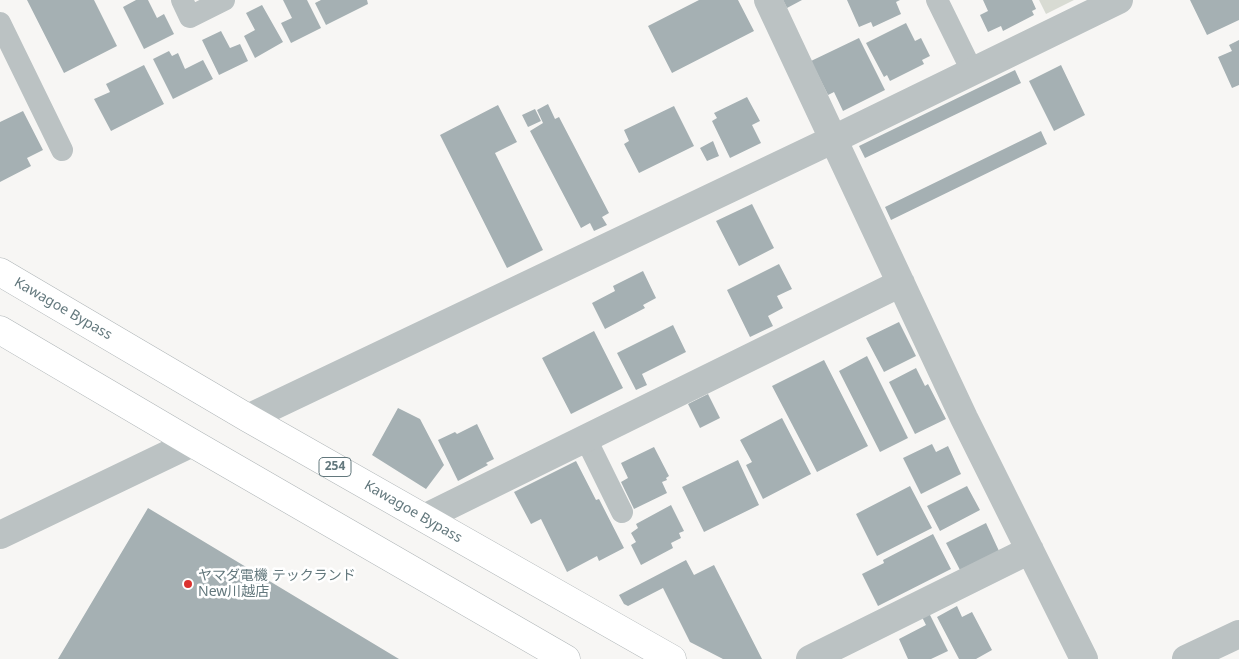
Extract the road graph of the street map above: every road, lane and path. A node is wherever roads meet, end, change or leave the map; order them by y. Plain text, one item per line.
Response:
1 (182, 0) edge
2 (224, 0) edge
3 (768, 0) edge
4 (937, 0) edge
5 (1119, 0) edge
6 (0, 23) edge
7 (972, 71) junction
8 (834, 139) junction
9 (62, 150) dead end
10 (0, 272) edge
11 (901, 283) junction
12 (0, 330) edge
13 (248, 418) junction
14 (586, 439) junction
15 (192, 443) junction
16 (622, 512) dead end
17 (424, 518) junction
18 (0, 535) edge
19 (1030, 550) junction
20 (1239, 634) edge
21 (566, 659) edge
22 (672, 659) edge
23 (810, 659) edge
24 (1084, 659) edge
25 (1186, 659) edge

1 - 2 lane
3 - 8 street
4 - 7 lane
5 - 7 street
6 - 9 lane
7 - 8 street
8 - 11 street
8 - 13 street
10 - 13 highway, Kawagoe Bypass / 254
11 - 14 street
11 - 19 street
12 - 15 highway
13 - 17 highway, Kawagoe Bypass / 254
14 - 16 lane
14 - 17 street
15 - 18 street
15 - 21 highway
17 - 22 highway, Kawagoe Bypass / 254
19 - 23 street
19 - 24 street
20 - 25 street

